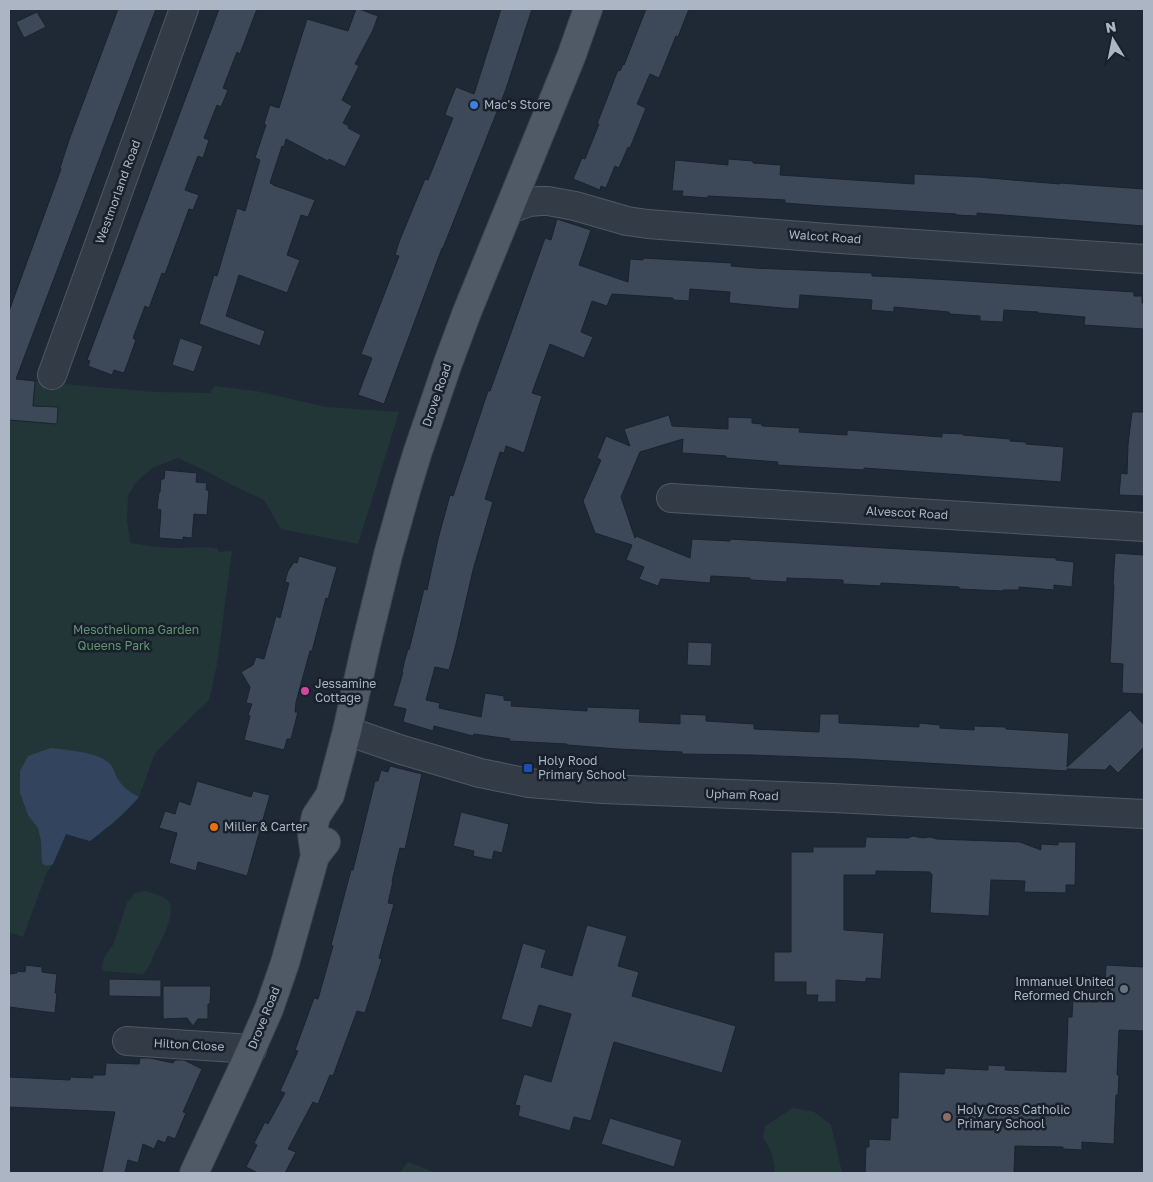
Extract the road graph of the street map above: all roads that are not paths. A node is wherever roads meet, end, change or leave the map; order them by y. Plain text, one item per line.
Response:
1 (184, 9) edge
2 (588, 9) edge
3 (510, 209) junction
4 (1144, 258) edge
5 (52, 375) dead end
6 (670, 498) dead end
7 (1144, 527) edge
8 (347, 731) junction
9 (1144, 814) edge
10 (127, 1042) dead end
11 (252, 1049) junction
12 (194, 1173) edge

1 - 5 street, Westmorland Road
2 - 3 main road, Drove Road
3 - 4 street, Walcot Road
3 - 8 main road, Drove Road
6 - 7 street, Alvescot Road
8 - 9 street, Upham Road
8 - 11 main road, Drove Road
10 - 11 street, Hilton Close
11 - 12 main road, Drove Road

